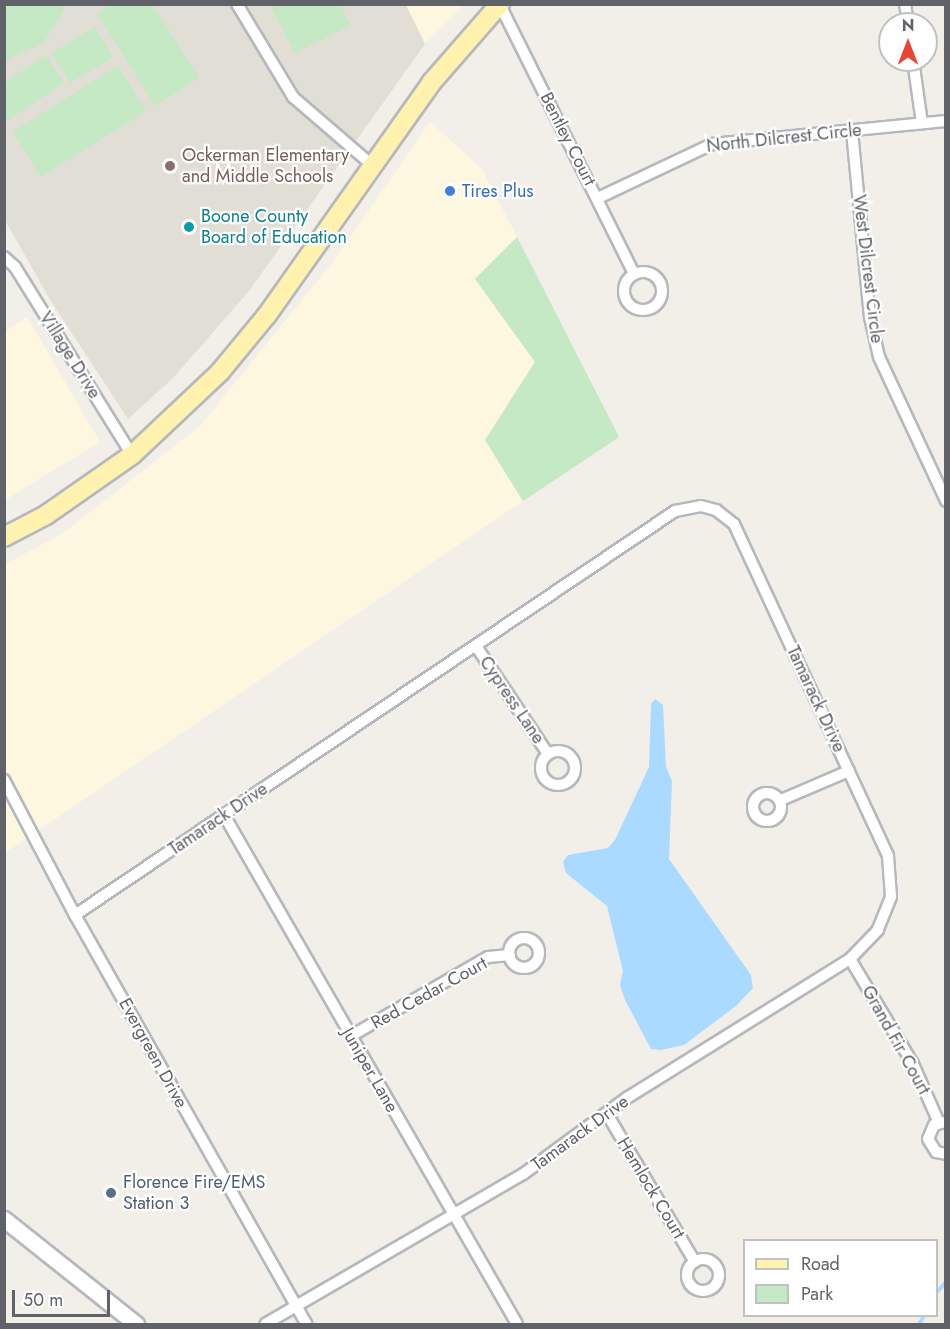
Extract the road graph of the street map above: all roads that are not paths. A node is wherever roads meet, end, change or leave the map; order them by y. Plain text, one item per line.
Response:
1 (237, 4) edge
2 (500, 5) edge
3 (915, 72) edge
4 (945, 121) edge
5 (922, 123) junction
6 (852, 131) junction
7 (371, 164) junction
8 (598, 198) junction
9 (4, 257) edge
10 (634, 274) dead end
11 (132, 455) junction
12 (945, 501) edge
13 (4, 537) edge
14 (476, 646) junction
15 (548, 754) dead end
16 (849, 771) junction
17 (4, 780) edge
18 (781, 800) dead end
19 (224, 815) junction
20 (75, 915) junction
21 (510, 956) dead end
22 (850, 959) junction
23 (351, 1036) junction
24 (607, 1114) junction
25 (942, 1122) edge
26 (945, 1154) edge
27 (453, 1215) junction
28 (4, 1219) edge
29 (695, 1262) dead end
30 (295, 1305) junction
31 (136, 1324) edge
32 (265, 1324) edge
33 (306, 1324) edge
34 (517, 1324) edge

1 - 7 street
2 - 7 main road
2 - 8 street, Bentley Court
3 - 5 street
4 - 5 street, North Dilcrest Circle
5 - 6 street, North Dilcrest Circle
6 - 8 street, North Dilcrest Circle
6 - 12 street, West Dilcrest Circle
7 - 11 main road
8 - 10 street, Bentley Court
9 - 11 street, Village Drive
11 - 13 main road
14 - 15 street, Cypress Lane
14 - 16 street, Tamarack Drive
14 - 19 street, Tamarack Drive
16 - 18 street
16 - 22 street, Tamarack Drive
17 - 20 street, Evergreen Drive
19 - 20 street, Tamarack Drive
19 - 23 street, Juniper Lane
20 - 30 street, Evergreen Drive
21 - 23 street, Red Cedar Court
22 - 24 street, Tamarack Drive
22 - 25 street, Grand Fir Court
23 - 27 street, Juniper Lane
24 - 27 street, Tamarack Drive
24 - 29 street, Hemlock Court
25 - 26 street, Grand Fir Court
27 - 30 street, Tamarack Drive
27 - 34 street, Juniper Lane
28 - 31 main road
30 - 32 street, Tamarack Drive
30 - 33 street, Evergreen Drive

